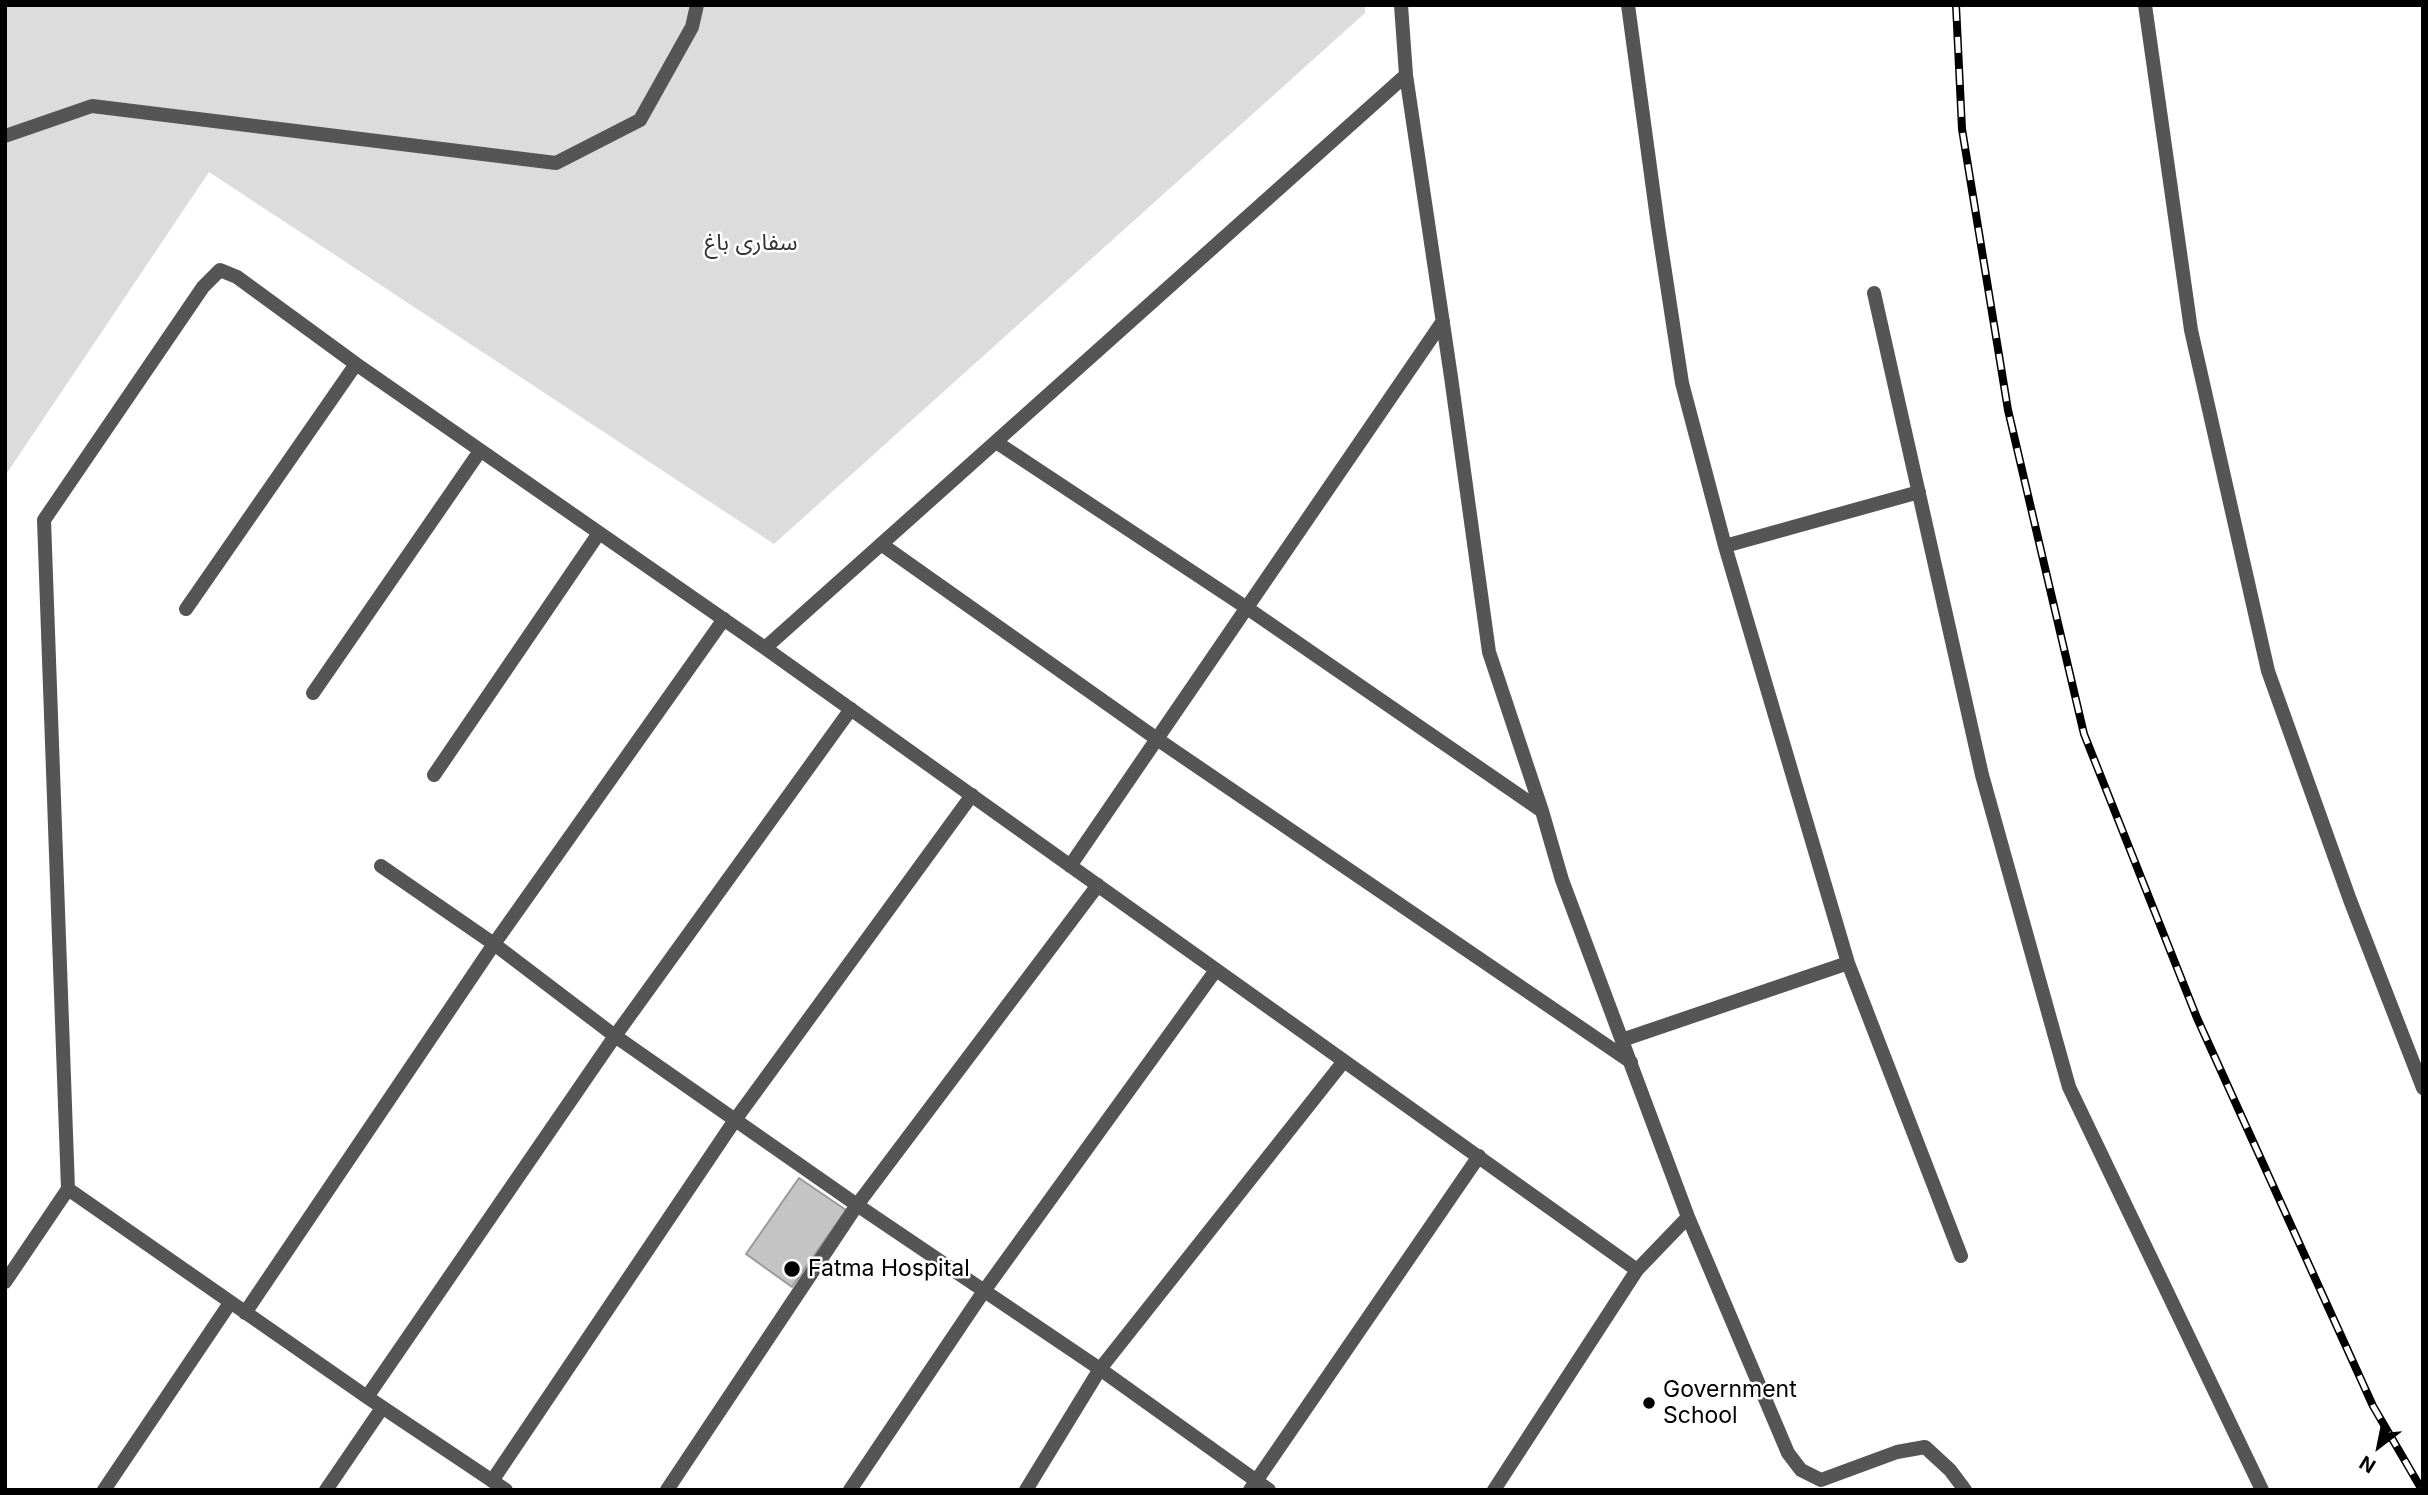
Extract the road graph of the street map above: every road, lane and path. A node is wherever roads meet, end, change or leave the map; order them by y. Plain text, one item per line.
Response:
1 (697, 5) edge
2 (1401, 5) edge
3 (1628, 5) edge
4 (2145, 5) edge
5 (1406, 75) junction
6 (5, 136) edge
7 (1874, 293) dead end
8 (1443, 321) junction
9 (356, 364) junction
10 (996, 442) junction
11 (480, 451) junction
12 (1919, 492) junction
13 (599, 533) junction
14 (881, 544) junction
15 (1725, 546) junction
16 (1247, 608) junction
17 (186, 609) dead end
18 (724, 619) junction
19 (765, 648) junction
20 (313, 693) dead end
21 (851, 709) junction
22 (1157, 739) junction
23 (434, 775) dead end
24 (972, 795) junction
25 (1542, 811) junction
26 (381, 866) dead end
27 (1070, 866) junction
28 (1098, 885) junction
29 (494, 944) junction
30 (1848, 963) junction
31 (1216, 970) junction
32 (615, 1036) junction
33 (1622, 1040) junction
34 (1344, 1061) junction
35 (1631, 1062) junction
36 (2423, 1088) edge
37 (735, 1120) junction
38 (1479, 1156) junction
39 (68, 1189) junction
40 (857, 1205) junction
41 (1688, 1217) junction
42 (1961, 1256) dead end
43 (1637, 1270) junction
44 (5, 1282) edge
45 (984, 1291) junction
46 (230, 1303) junction
47 (245, 1313) junction
48 (1100, 1369) junction
49 (367, 1397) junction
50 (382, 1408) junction
51 (492, 1481) junction
52 (1253, 1485) edge
53 (104, 1490) edge
54 (326, 1490) edge
55 (506, 1490) edge
56 (667, 1490) edge
57 (850, 1490) edge
58 (1026, 1490) edge
59 (1269, 1490) edge
60 (1494, 1490) edge
61 (1965, 1490) edge
62 (2262, 1490) edge

1 - 6 street
2 - 5 street
3 - 15 street
4 - 36 street
5 - 8 street
5 - 10 street
7 - 12 street
8 - 16 street
8 - 25 street
9 - 11 street
9 - 17 street
9 - 39 street
10 - 14 street
10 - 16 street
11 - 13 street
11 - 20 street
12 - 15 street
12 - 62 street
13 - 18 street
13 - 23 street
14 - 19 street
14 - 22 street
15 - 30 street
16 - 22 street
16 - 25 street
18 - 19 street
18 - 29 street
19 - 21 street
21 - 24 street
21 - 32 street
22 - 27 street
22 - 35 street
24 - 27 street
24 - 37 street
25 - 33 street
26 - 29 street
27 - 28 street
28 - 31 street
28 - 40 street
29 - 32 street
29 - 47 street
30 - 33 street
30 - 42 street
31 - 34 street
31 - 45 street
32 - 37 street
32 - 49 street
33 - 35 street
34 - 38 street
34 - 48 street
35 - 41 street
37 - 40 street
37 - 51 street
38 - 43 street
38 - 52 street
39 - 44 street
39 - 46 street
40 - 45 street
40 - 56 street
41 - 43 street
41 - 61 street
43 - 60 street
45 - 48 street
45 - 57 street
46 - 47 street
46 - 53 street
47 - 49 street
48 - 52 street
48 - 58 street
49 - 50 street
50 - 51 street
50 - 54 street
51 - 55 street
52 - 59 street

